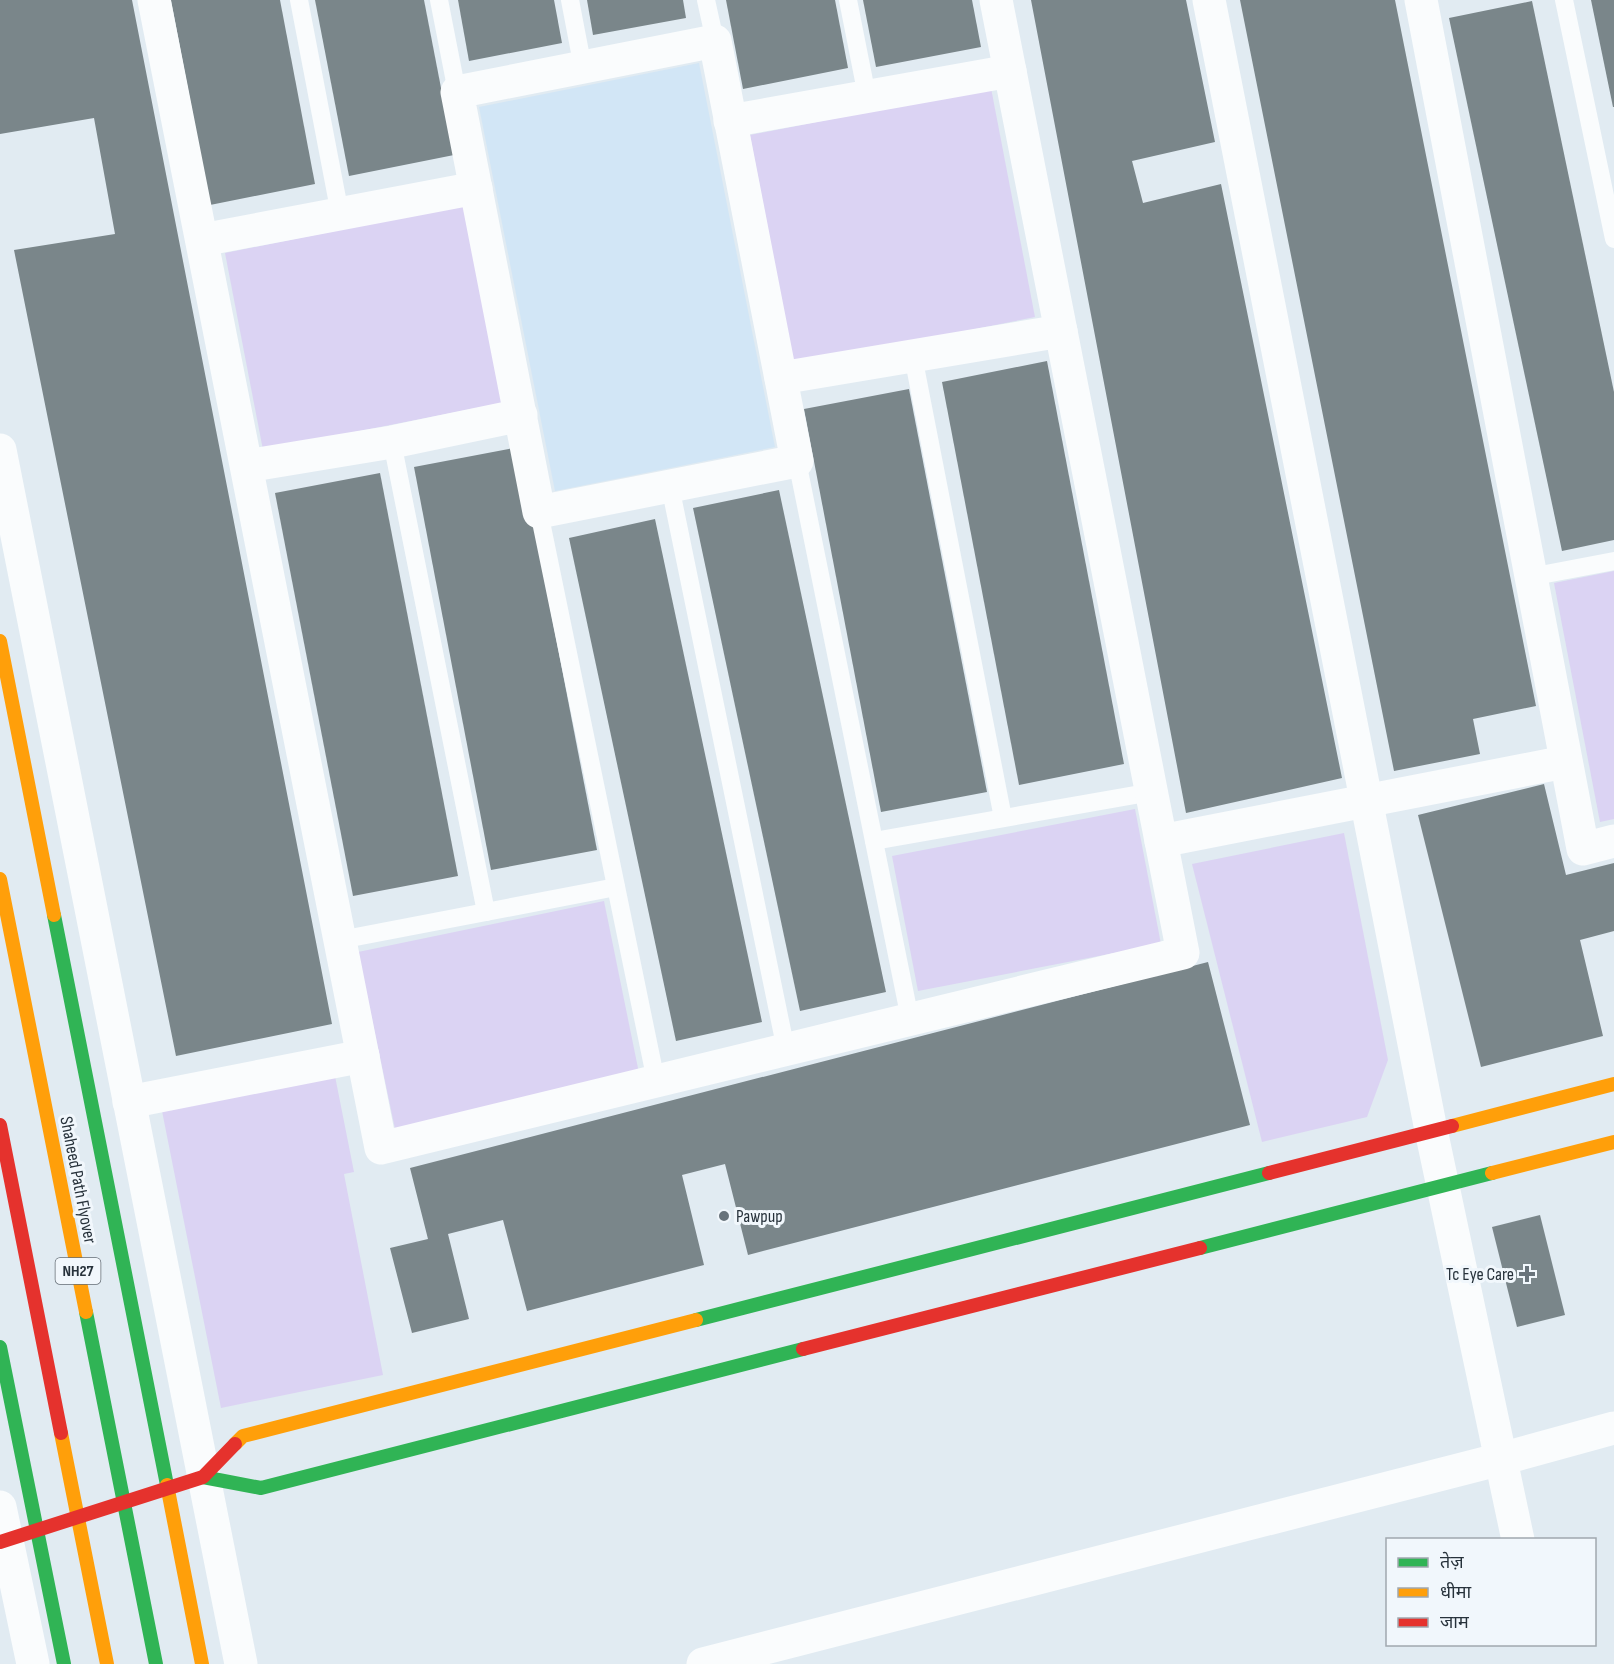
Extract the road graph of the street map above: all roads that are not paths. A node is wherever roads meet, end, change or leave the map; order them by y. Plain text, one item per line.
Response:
1 (154, 0) edge
2 (298, 0) edge
3 (439, 0) edge
4 (570, 0) edge
5 (706, 0) edge
6 (848, 0) edge
7 (996, 0) edge
8 (1209, 0) edge
9 (1421, 0) edge
10 (1564, 0) edge
11 (715, 41) junction
12 (583, 68) junction
13 (1010, 71) junction
14 (457, 92) junction
15 (867, 96) junction
16 (730, 121) junction
17 (476, 188) junction
18 (340, 214) junction
19 (1614, 239) edge
20 (202, 240) junction
21 (1061, 331) junction
22 (914, 356) junction
23 (780, 378) junction
24 (521, 415) junction
25 (392, 442) junction
26 (0, 450) edge
27 (797, 461) junction
28 (247, 466) junction
29 (670, 486) junction
30 (539, 512) junction
31 (1614, 561) edge
32 (1530, 576) junction
33 (0, 641) edge
34 (1565, 762) junction
35 (1152, 792) junction
36 (1367, 801) junction
37 (1003, 818) junction
38 (874, 841) junction
39 (1161, 841) junction
40 (1614, 841) edge
41 (0, 879) edge
42 (616, 888) junction
43 (486, 912) junction
44 (340, 940) junction
45 (910, 1019) junction
46 (786, 1050) junction
47 (363, 1056) junction
48 (656, 1082) junction
49 (1614, 1084) edge
50 (129, 1102) junction
51 (0, 1125) edge
52 (1431, 1131) junction
53 (1614, 1142) edge
54 (1443, 1186) junction
55 (0, 1347) edge
56 (1614, 1428) edge
57 (1501, 1459) junction
58 (203, 1477) junction
59 (0, 1507) edge
60 (1518, 1538) edge
61 (4, 1541) edge
62 (33, 1664) edge
63 (64, 1664) edge
64 (107, 1664) edge
65 (156, 1664) edge
66 (202, 1664) edge
67 (241, 1664) edge
68 (703, 1664) edge

1 - 20 street
2 - 18 lane
3 - 14 lane
4 - 12 lane
5 - 11 lane
6 - 15 lane
7 - 13 street
8 - 36 street
9 - 32 street
10 - 19 lane
11 - 12 street
11 - 16 street
12 - 14 street
13 - 15 street
13 - 21 street
14 - 17 street
15 - 16 street
16 - 23 street
17 - 18 street
17 - 24 street
18 - 20 street
20 - 28 street
21 - 22 street
21 - 35 street
22 - 23 street
22 - 37 lane
23 - 27 street
24 - 25 street
24 - 30 street
25 - 28 street
25 - 43 lane
26 - 50 street
27 - 29 street
27 - 38 lane
28 - 44 street
29 - 30 street
29 - 46 lane
30 - 42 lane
31 - 32 lane
32 - 34 street
33 - 66 main road
34 - 36 street
34 - 40 street
35 - 37 lane
35 - 39 street
36 - 39 street
36 - 52 street
37 - 38 lane
38 - 45 lane
39 - 45 street
41 - 65 main road, Shaheed Path Flyover / NH27
42 - 43 lane
42 - 48 lane
43 - 44 lane
44 - 47 street
45 - 46 street
46 - 48 street
47 - 48 street
47 - 50 street
49 - 52 main road
50 - 58 street
51 - 64 main road, NH27
52 - 54 street
52 - 58 main road
53 - 54 main road
54 - 57 street
54 - 58 main road
55 - 63 main road
56 - 57 street
57 - 60 street
57 - 68 street
58 - 61 main road
58 - 67 street
59 - 61 street
61 - 62 street

